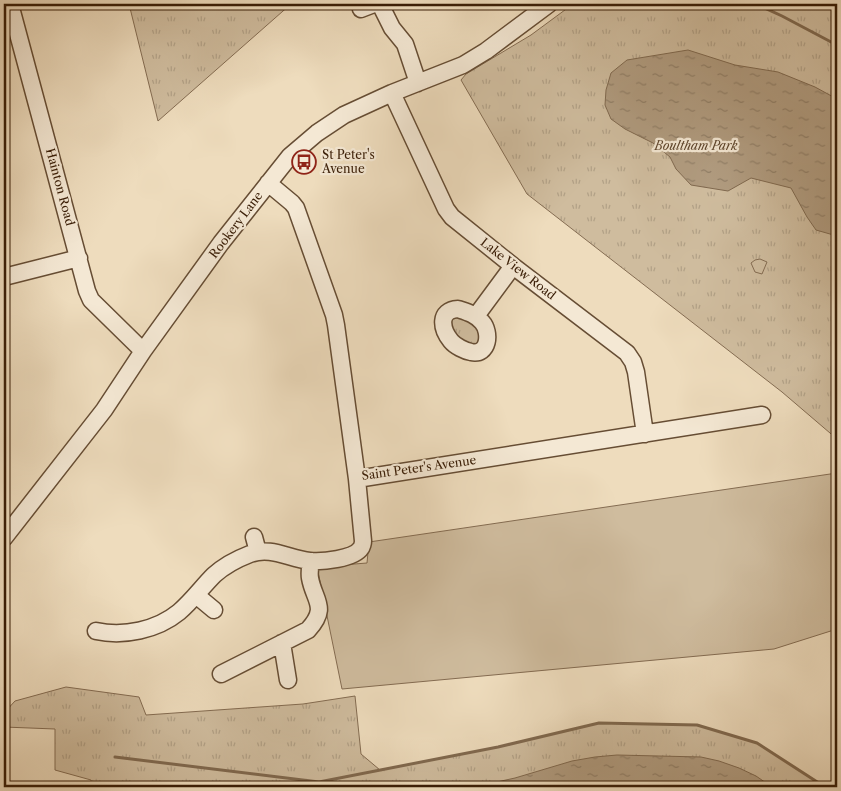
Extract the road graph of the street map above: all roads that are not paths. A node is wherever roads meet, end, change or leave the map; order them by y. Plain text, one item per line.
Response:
1 (10, 4) edge
2 (380, 4) edge
3 (548, 4) edge
4 (418, 83) junction
5 (392, 93) junction
6 (268, 183) junction
7 (79, 258) junction
8 (513, 266) junction
9 (4, 277) edge
10 (476, 316) dead end
11 (143, 351) junction
12 (762, 416) dead end
13 (645, 434) junction
14 (357, 479) junction
15 (4, 538) edge
16 (311, 561) junction
17 (196, 595) junction
18 (214, 610) dead end
19 (104, 637) dead end
20 (282, 643) junction
21 (221, 674) dead end
22 (288, 680) dead end

1 - 7 street, Hainton Road
2 - 4 street
3 - 4 street, Rookery Lane
4 - 5 street, Rookery Lane
5 - 6 street, Rookery Lane
5 - 8 street, Lake View Road
6 - 11 street, Rookery Lane
6 - 14 street, Saint Peter's Avenue
7 - 9 street
7 - 11 street, Hainton Road
8 - 10 street
8 - 13 street, Lake View Road
11 - 15 street, Rookery Lane
12 - 13 street, Saint Peter's Avenue
13 - 14 street, Saint Peter's Avenue
14 - 16 street
16 - 17 street
16 - 20 street
17 - 18 street
17 - 19 street
20 - 21 street
20 - 22 street

